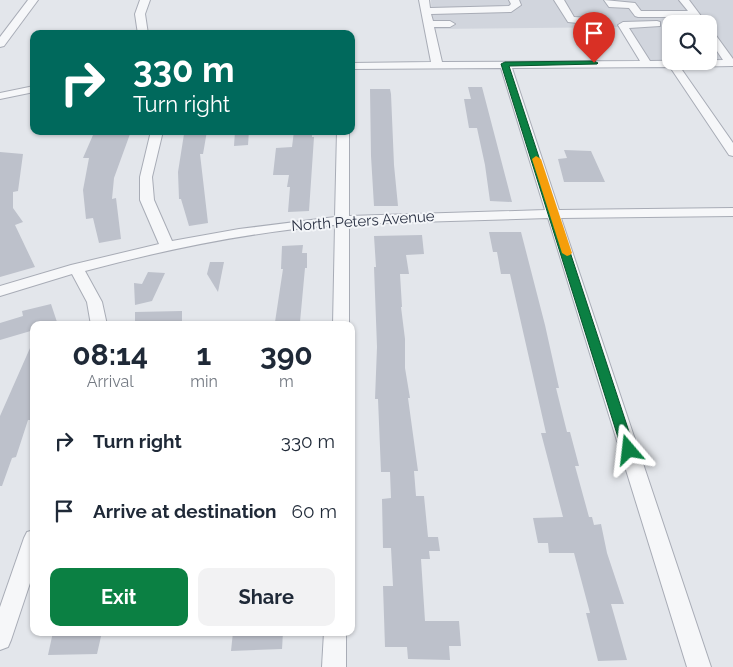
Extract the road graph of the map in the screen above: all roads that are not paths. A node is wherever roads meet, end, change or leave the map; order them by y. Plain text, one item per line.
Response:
1 (33, 0) edge
2 (146, 0) edge
3 (424, 0) edge
4 (559, 0) edge
5 (608, 0) edge
6 (684, 0) edge
7 (512, 4) edge
8 (426, 11) junction
9 (694, 14) joint
10 (588, 21) dead end
11 (429, 24) junction
12 (450, 24) dead end
13 (662, 24) edge
14 (142, 30) edge
15 (717, 43) joint
16 (733, 43) edge
17 (0, 44) edge
18 (646, 62) junction
19 (662, 62) edge
20 (717, 62) edge
21 (732, 62) edge
22 (436, 64) junction
23 (505, 64) junction
24 (355, 66) edge
25 (677, 70) edge
26 (30, 90) edge
27 (0, 96) edge
28 (157, 135) edge
29 (344, 135) edge
30 (733, 152) edge
31 (733, 212) edge
32 (554, 214) junction
33 (343, 221) junction
34 (166, 246) junction
35 (76, 268) junction
36 (0, 291) edge
37 (99, 321) edge
38 (340, 321) edge
39 (30, 550) edge
40 (335, 636) edge
41 (0, 640) edge
42 (334, 667) edge
43 (699, 667) edge

1 - 17 street
2 - 14 street
3 - 8 street
4 - 10 street
5 - 9 street
6 - 9 street
7 - 8 street
8 - 11 street
11 - 12 street
11 - 22 street
13 - 18 street
15 - 16 street
15 - 21 street
18 - 19 street
18 - 23 street
20 - 21 street
22 - 23 street
22 - 24 street
23 - 32 street
25 - 30 street
26 - 27 street
28 - 34 street
29 - 33 street
31 - 32 street, North Peters Avenue
32 - 33 street, North Peters Avenue
32 - 43 street
33 - 34 street, North Peters Avenue
33 - 38 street
34 - 35 street, North Peters Avenue
35 - 36 street, North Peters Avenue
35 - 37 street
39 - 41 street
40 - 42 street

